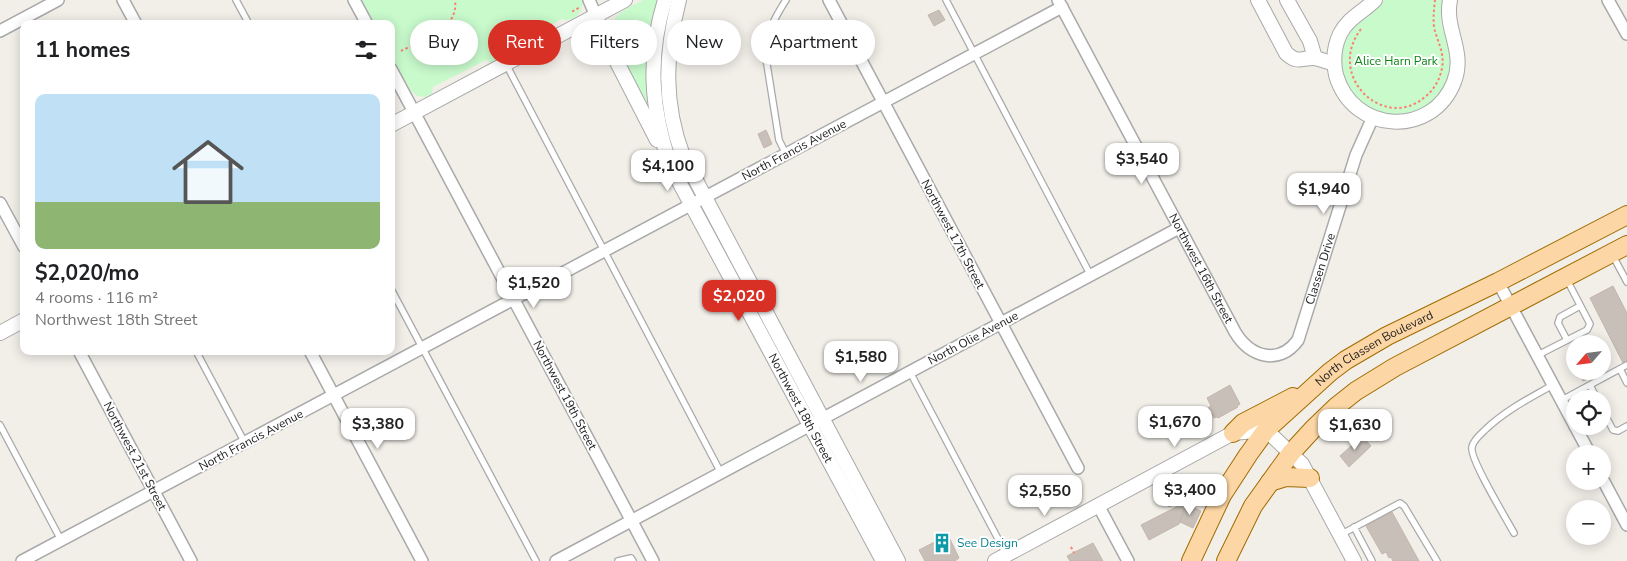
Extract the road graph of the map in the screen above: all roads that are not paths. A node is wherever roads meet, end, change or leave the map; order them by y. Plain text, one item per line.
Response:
1 (58, 0) edge
2 (123, 0) edge
3 (236, 0) edge
4 (354, 0) edge
5 (625, 0) edge
6 (665, 0) edge
7 (679, 0) edge
8 (786, 0) edge
9 (828, 0) edge
10 (946, 0) edge
11 (1258, 0) edge
12 (1287, 0) edge
13 (1375, 0) edge
14 (1450, 0) edge
15 (1608, 0) edge
16 (586, 3) edge
17 (1060, 4) edge
18 (596, 16) junction
19 (20, 20) edge
20 (21, 20) edge
21 (134, 20) edge
22 (247, 20) edge
23 (365, 20) edge
24 (0, 31) edge
25 (1627, 34) edge
26 (561, 35) edge
27 (974, 54) junction
28 (1314, 58) junction
29 (1334, 63) junction
30 (504, 65) edge
31 (507, 65) edge
32 (395, 76) edge
33 (883, 102) junction
34 (414, 112) junction
35 (1373, 117) junction
36 (395, 122) edge
37 (786, 154) junction
38 (670, 165) junction
39 (705, 198) junction
40 (0, 203) edge
41 (692, 204) junction
42 (1627, 215) edge
43 (1179, 228) junction
44 (20, 240) edge
45 (1619, 249) edge
46 (604, 251) junction
47 (1091, 276) junction
48 (1565, 277) junction
49 (1498, 282) junction
50 (1627, 282) edge
51 (395, 297) edge
52 (514, 300) junction
53 (1511, 305) junction
54 (1580, 306) junction
55 (20, 322) edge
56 (1000, 324) junction
57 (0, 333) edge
58 (1577, 335) edge
59 (1566, 338) edge
60 (1566, 341) edge
61 (1249, 348) joint
62 (423, 349) junction
63 (81, 355) edge
64 (198, 355) edge
65 (312, 355) edge
66 (1538, 355) junction
67 (1627, 366) edge
68 (1620, 369) junction
69 (910, 372) junction
70 (1627, 383) edge
71 (1554, 385) junction
72 (1590, 385) junction
73 (1314, 386) junction
74 (1592, 390) edge
75 (334, 396) junction
76 (1562, 400) junction
77 (1566, 408) edge
78 (816, 422) junction
79 (0, 424) edge
80 (1611, 425) edge
81 (1627, 426) edge
82 (1266, 430) junction
83 (1233, 433) junction
84 (245, 443) junction
85 (1291, 453) junction
86 (1078, 468) dead end
87 (721, 472) junction
88 (1310, 478) junction
89 (1270, 482) junction
90 (1608, 490) edge
91 (154, 491) junction
92 (1098, 505) junction
93 (632, 520) junction
94 (1627, 525) edge
95 (1354, 527) junction
96 (1514, 533) dead end
97 (1340, 535) junction
98 (61, 540) junction
99 (1001, 558) edge
100 (22, 561) edge
101 (191, 561) edge
102 (422, 561) edge
103 (536, 561) edge
104 (556, 561) edge
105 (618, 561) edge
106 (633, 561) edge
107 (653, 561) edge
108 (883, 561) edge
109 (898, 561) edge
110 (1128, 561) edge
111 (1191, 561) edge
112 (1226, 561) edge
113 (1354, 561) edge
114 (1372, 561) edge
115 (1437, 561) edge

1 - 20 street
2 - 21 street
3 - 22 lane
4 - 23 street
5 - 18 street
6 - 38 street, Northwest 18th Street
7 - 39 street, Northwest 18th Street
8 - 37 lane
9 - 33 street, Northwest 17th Street
10 - 27 lane
11 - 28 street
12 - 28 street
13 - 29 street
14 - 35 street
15 - 25 street
16 - 18 street
17 - 27 street, North Francis Avenue
17 - 43 street, Northwest 16th Street
18 - 26 street
18 - 38 street
19 - 24 street
27 - 33 street, North Francis Avenue
27 - 47 lane
28 - 29 street
29 - 35 street
30 - 34 street
31 - 46 lane
32 - 34 street, Northwest 19th Street
33 - 37 street, North Francis Avenue
33 - 56 street, Northwest 17th Street
34 - 36 street
34 - 52 street, Northwest 19th Street
35 - 61 street, Classen Drive
37 - 39 street, North Francis Avenue
38 - 41 street, Northwest 18th Street
39 - 41 street, North Francis Avenue
39 - 78 street, Northwest 18th Street
40 - 44 street
41 - 46 street, North Francis Avenue
41 - 78 street, Northwest 18th Street
42 - 49 main road, North Classen Boulevard
43 - 47 street, North Olie Avenue
43 - 61 street, Northwest 16th Street
45 - 48 main road, North Classen Boulevard
45 - 50 lane
46 - 52 street, North Francis Avenue
46 - 87 lane
47 - 56 street, North Olie Avenue
48 - 53 main road, North Classen Boulevard
48 - 54 lane
49 - 53 street
49 - 73 main road, North Classen Boulevard
51 - 62 lane
52 - 62 street, North Francis Avenue
52 - 93 street, Northwest 19th Street
53 - 66 street
53 - 85 main road, North Classen Boulevard
54 - 58 lane
54 - 59 lane
55 - 57 street
56 - 69 street, North Olie Avenue
56 - 86 street, Northwest 17th Street
60 - 66 lane
62 - 75 street, North Francis Avenue
62 - 103 lane
63 - 91 street, Northwest 21st Street
64 - 84 lane
65 - 75 street
66 - 71 street
67 - 68 lane
68 - 70 lane
68 - 72 lane
69 - 78 street, North Olie Avenue
69 - 99 lane
71 - 76 street
71 - 96 lane
72 - 74 lane
72 - 76 lane
73 - 82 main road, North Classen Boulevard
73 - 83 main road
75 - 84 street, North Francis Avenue
75 - 102 street
76 - 77 street
78 - 87 street, North Olie Avenue
78 - 108 street, Northwest 18th Street
78 - 109 street, Northwest 18th Street
79 - 98 lane
80 - 81 lane
82 - 83 street
82 - 85 street
82 - 111 main road, North Classen Boulevard
83 - 92 street
84 - 91 street, North Francis Avenue
85 - 88 street
85 - 89 main road, North Classen Boulevard
87 - 93 street, North Olie Avenue
88 - 89 main road
88 - 97 street
89 - 112 main road, North Classen Boulevard
90 - 94 street
91 - 98 street, North Francis Avenue
91 - 101 street, Northwest 21st Street
92 - 99 street
92 - 110 street
93 - 104 street, North Olie Avenue
93 - 107 street, Northwest 19th Street
95 - 97 lane
95 - 114 lane
95 - 115 lane
97 - 113 street
98 - 100 street, North Francis Avenue
105 - 106 lane

